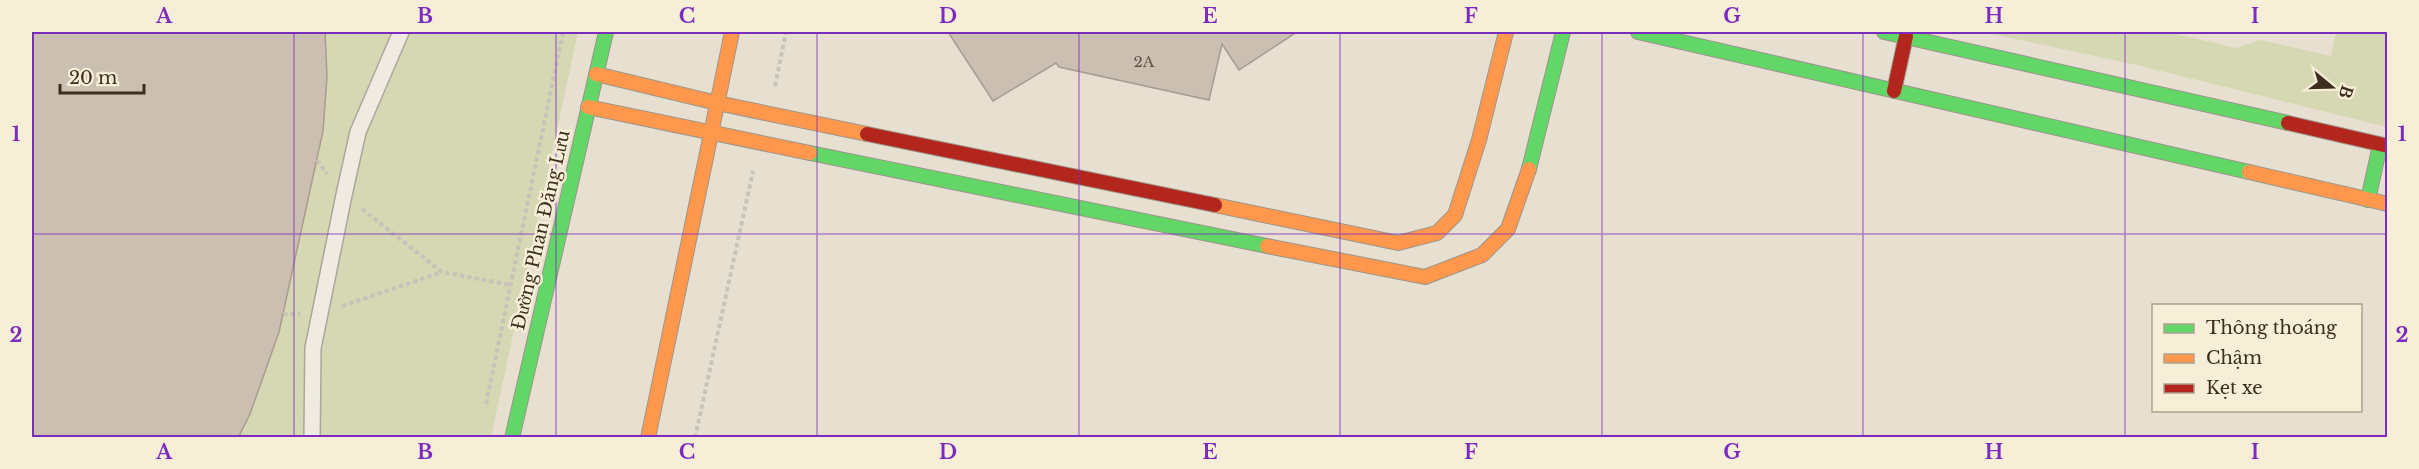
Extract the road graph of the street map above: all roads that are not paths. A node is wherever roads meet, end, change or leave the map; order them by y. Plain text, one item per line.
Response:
1 (401, 32) edge
2 (606, 32) edge
3 (732, 32) edge
4 (1506, 32) edge
5 (1563, 32) edge
6 (1638, 32) edge
7 (1884, 32) edge
8 (1906, 36) junction
9 (596, 74) junction
10 (1894, 91) junction
11 (717, 103) junction
12 (588, 107) junction
13 (711, 133) junction
14 (2384, 145) edge
15 (2368, 200) junction
16 (2388, 204) edge
17 (312, 438) edge
18 (512, 438) edge
19 (648, 438) edge

1 - 17 lane
2 - 9 street, Đường Phan Đăng Lưu
3 - 11 street
4 - 11 street
5 - 13 street
6 - 10 street
7 - 8 street
8 - 10 street
8 - 14 street
9 - 11 street
9 - 12 street, Đường Phan Đăng Lưu
10 - 15 street
11 - 13 street
12 - 13 street
12 - 18 street, Đường Phan Đăng Lưu
13 - 19 street
14 - 15 street
15 - 16 street

